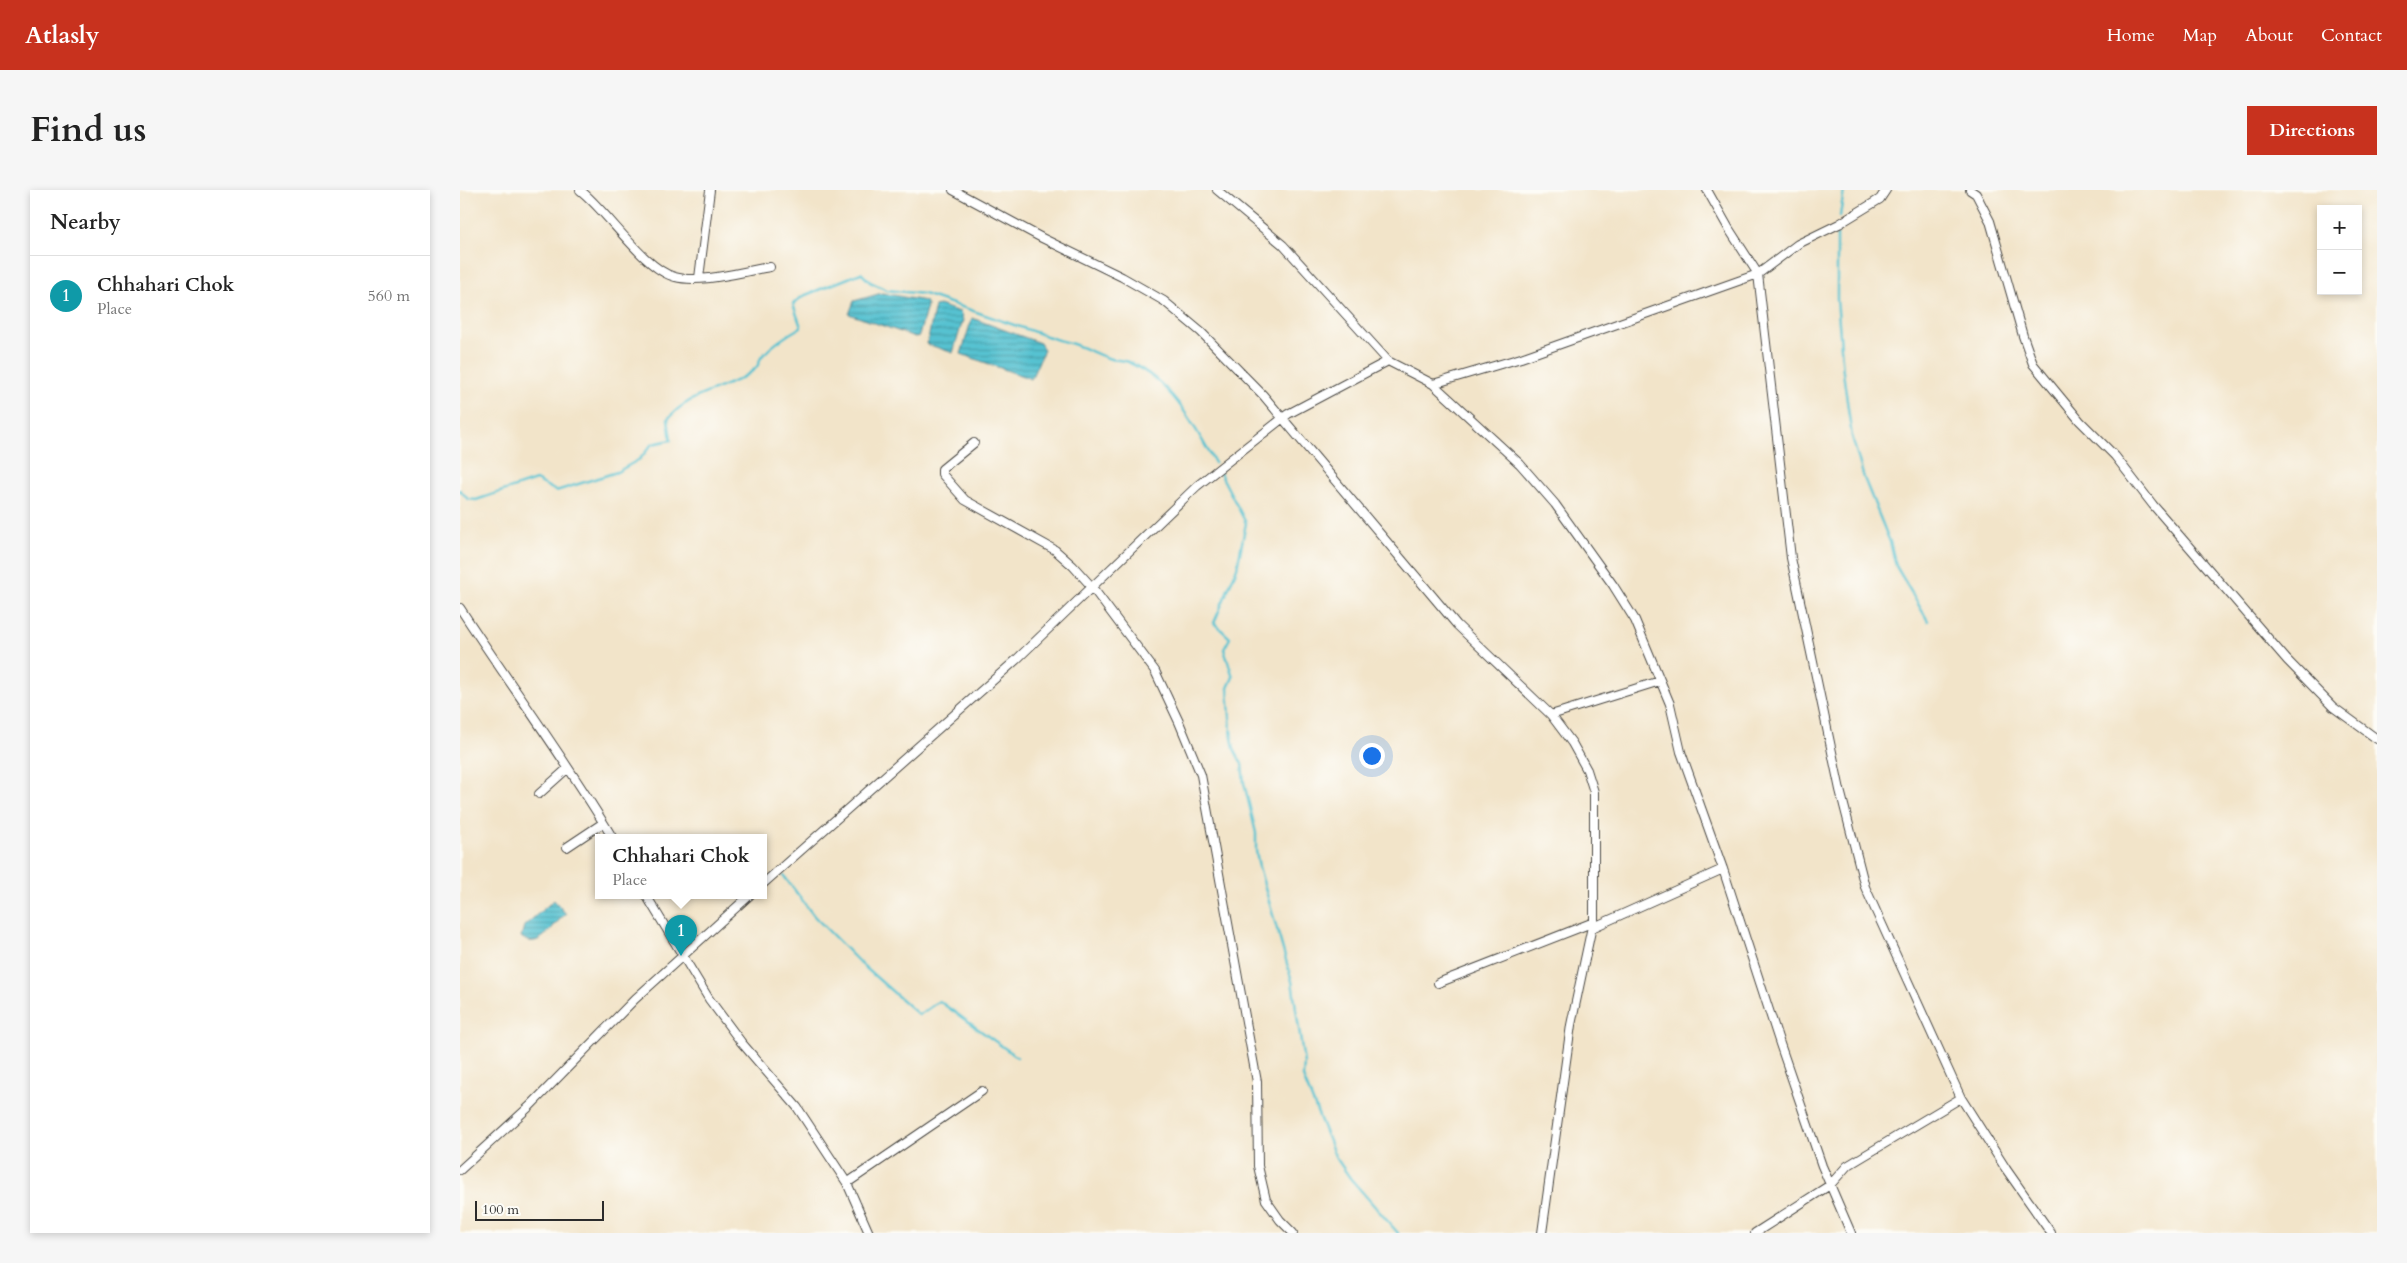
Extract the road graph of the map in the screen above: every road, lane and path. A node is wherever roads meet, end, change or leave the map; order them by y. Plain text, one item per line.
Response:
1 (580, 190) edge
2 (710, 190) edge
3 (953, 190) edge
4 (1217, 190) edge
5 (1707, 190) edge
6 (1886, 190) edge
7 (1975, 191) edge
8 (770, 267) dead end
9 (1758, 274) junction
10 (699, 278) junction
11 (1388, 361) junction
12 (1433, 384) junction
13 (1281, 419) junction
14 (974, 443) dead end
15 (1092, 587) junction
16 (460, 608) edge
17 (1660, 681) junction
18 (1551, 715) junction
19 (2377, 739) edge
20 (568, 768) junction
21 (539, 794) dead end
22 (603, 823) junction
23 (610, 834) edge
24 (567, 847) dead end
25 (1723, 868) junction
26 (767, 880) edge
27 (648, 899) edge
28 (745, 899) edge
29 (1594, 924) junction
30 (682, 955) junction
31 (1438, 983) dead end
32 (982, 1091) dead end
33 (1960, 1098) junction
34 (460, 1170) edge
35 (847, 1183) junction
36 (1830, 1185) junction
37 (869, 1233) edge
38 (1293, 1233) edge
39 (1542, 1233) edge
40 (1755, 1233) edge
41 (1851, 1233) edge
42 (2051, 1233) edge

1 - 10 street
2 - 10 street
3 - 13 street
4 - 11 street
5 - 9 street
6 - 9 street
7 - 19 street
8 - 10 street
9 - 12 street
9 - 33 street
11 - 12 street
11 - 13 street
12 - 17 street
13 - 15 street
13 - 18 street
14 - 15 street
15 - 26 street
15 - 38 street
16 - 20 street
17 - 18 street
17 - 25 street
18 - 29 street
20 - 21 street
20 - 22 street
22 - 23 street
22 - 24 street
25 - 29 street
25 - 36 street
27 - 30 street
28 - 30 street
29 - 31 street
29 - 39 street
30 - 34 street
30 - 35 street
32 - 35 street
33 - 36 street
33 - 42 street
35 - 37 street
36 - 40 street
36 - 41 street

